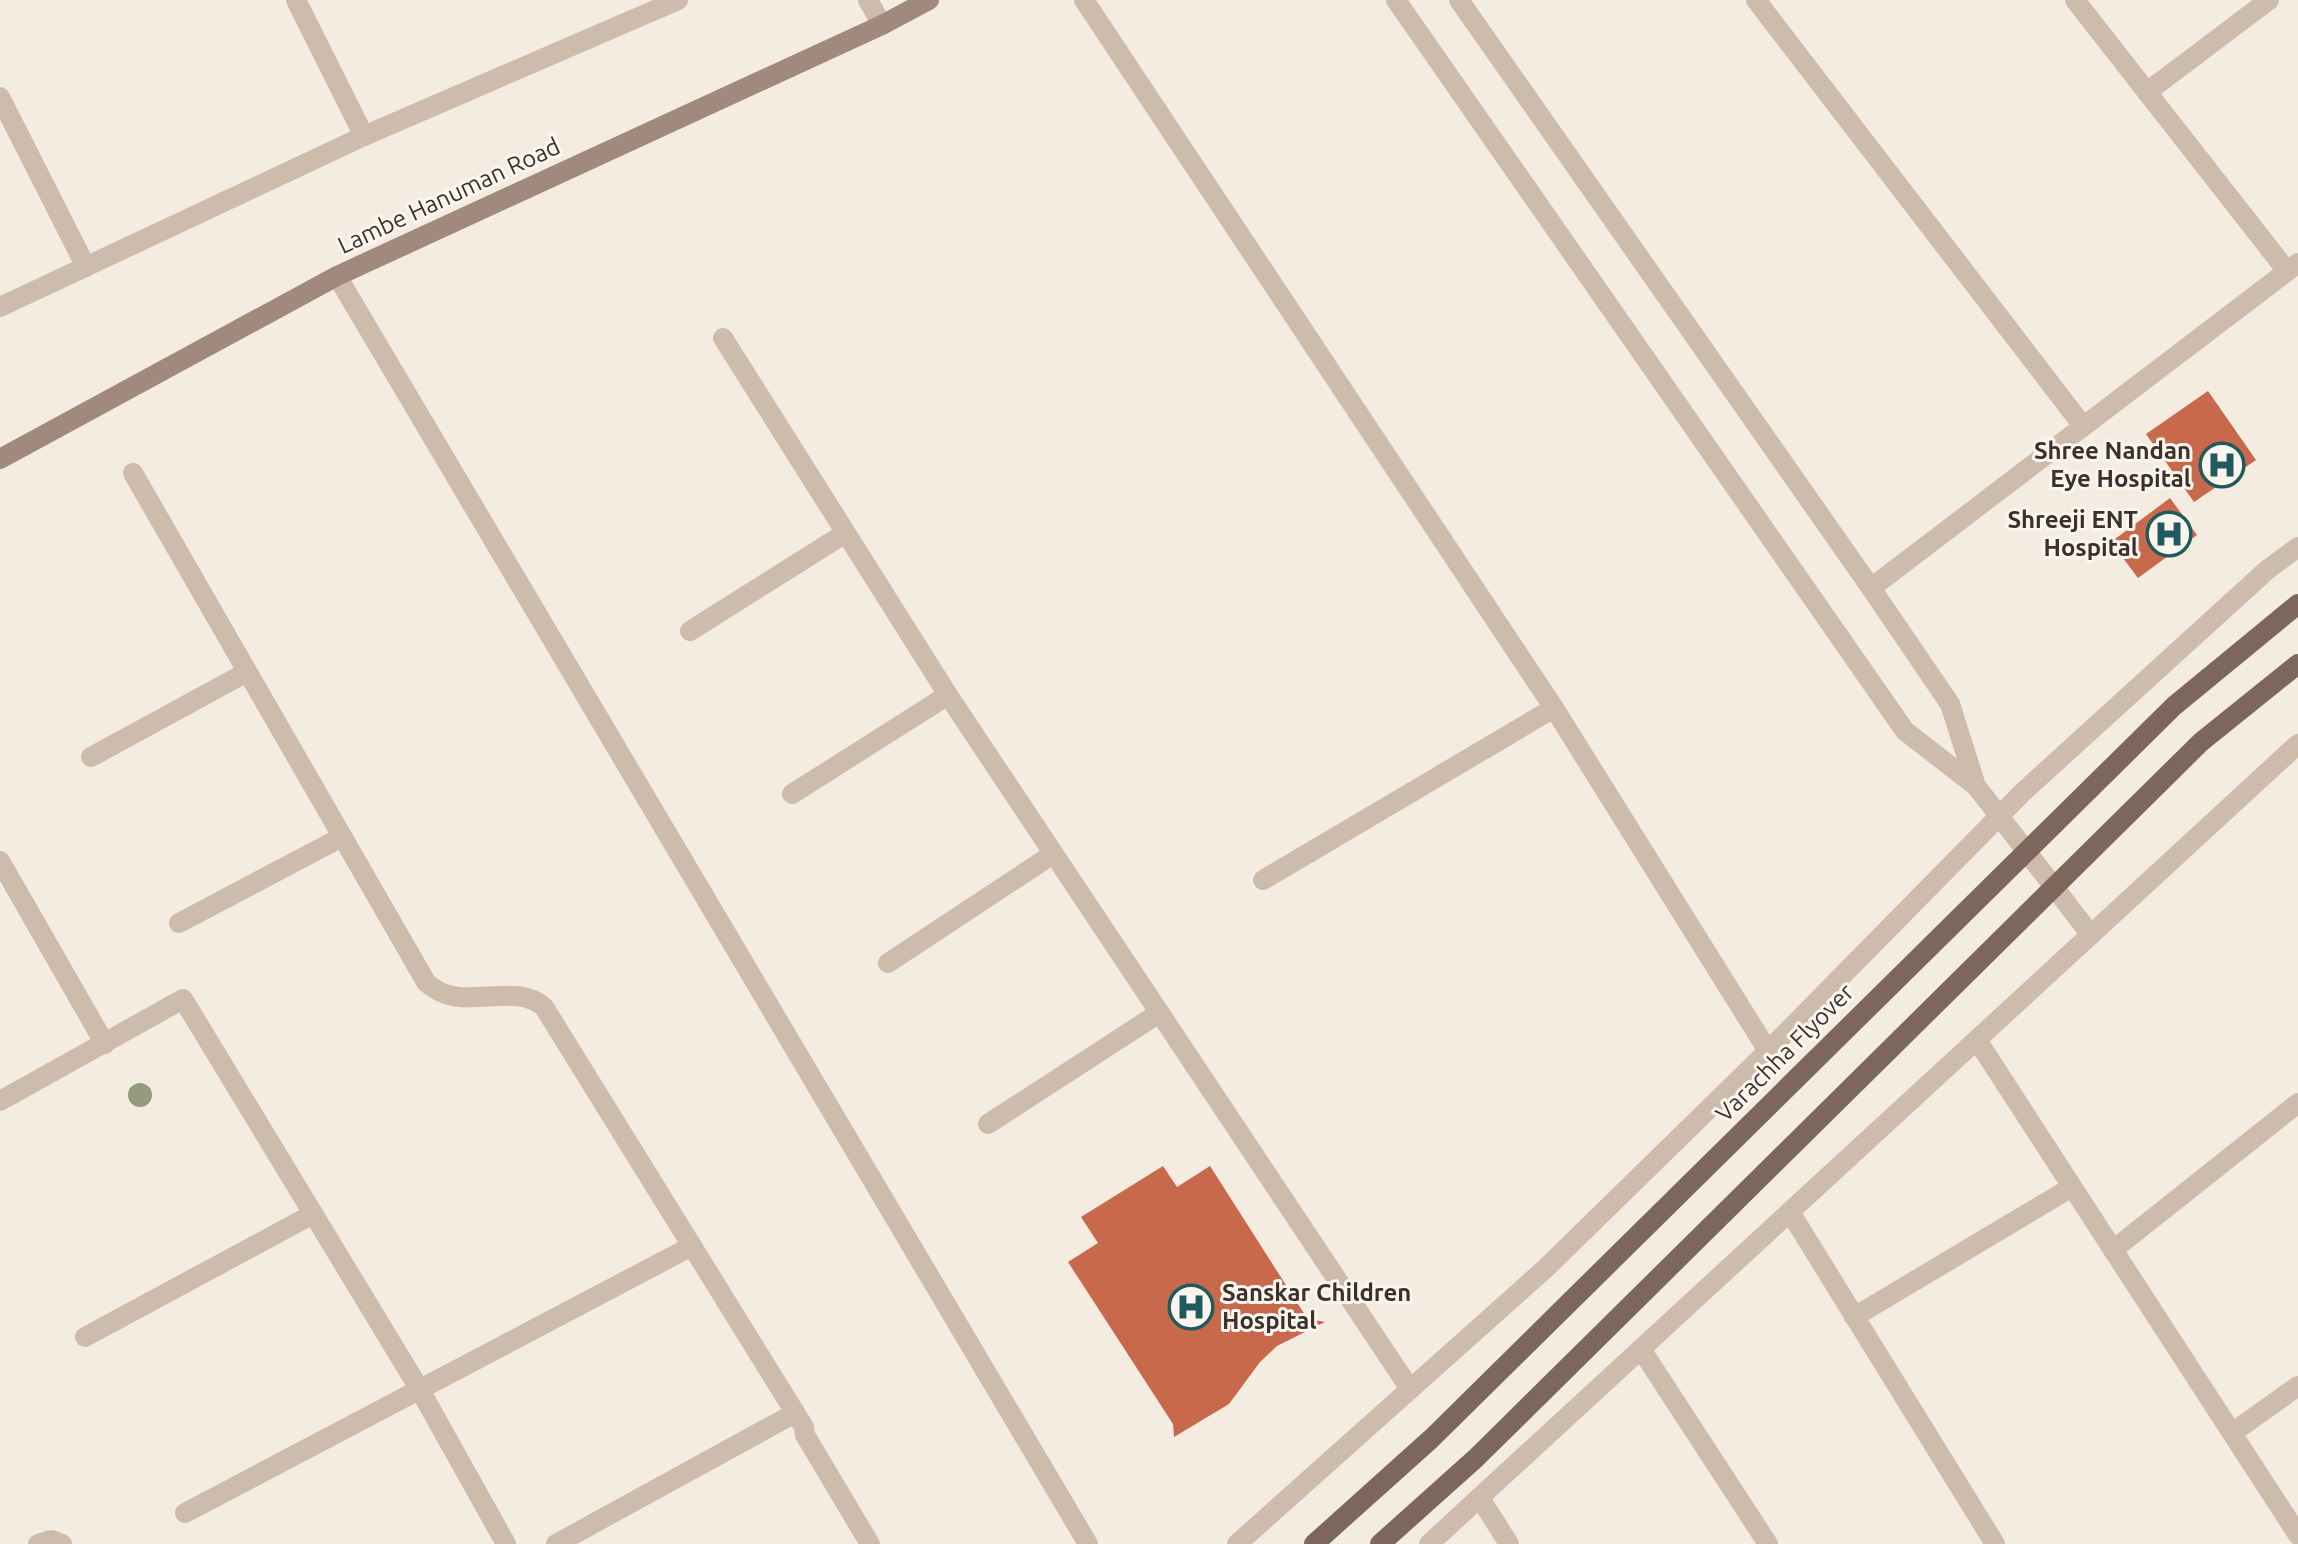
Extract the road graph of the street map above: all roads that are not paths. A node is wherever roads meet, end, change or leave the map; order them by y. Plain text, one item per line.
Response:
1 (296, 0) edge
2 (678, 0) edge
3 (868, 0) edge
4 (929, 0) edge
5 (1084, 0) edge
6 (1396, 0) edge
7 (1459, 0) edge
8 (1756, 0) edge
9 (2075, 0) edge
10 (2269, 0) edge
11 (882, 25) junction
12 (2147, 92) junction
13 (0, 97) edge
14 (364, 136) junction
15 (86, 267) junction
16 (2293, 267) edge
17 (337, 276) junction
18 (0, 307) edge
19 (723, 338) dead end
20 (2083, 426) junction
21 (0, 459) edge
22 (133, 473) dead end
23 (844, 534) junction
24 (2298, 547) edge
25 (1871, 588) junction
26 (2298, 604) edge
27 (690, 631) dead end
28 (2298, 664) edge
29 (247, 672) junction
30 (948, 695) junction
31 (1554, 708) junction
32 (2298, 744) edge
33 (91, 757) dead end
34 (1976, 786) junction
35 (792, 794) dead end
36 (1999, 816) junction
37 (342, 837) junction
38 (1053, 854) junction
39 (0, 861) edge
40 (1263, 880) dead end
41 (179, 923) dead end
42 (2091, 935) junction
43 (888, 963) dead end
44 (1159, 1013) junction
45 (1977, 1040) junction
46 (105, 1044) junction
47 (1768, 1051) junction
48 (0, 1101) edge
49 (2298, 1103) edge
50 (988, 1124) dead end
51 (2072, 1187) junction
52 (1790, 1212) junction
53 (313, 1214) junction
54 (692, 1246) junction
55 (2113, 1250) junction
56 (1854, 1317) junction
57 (85, 1337) dead end
58 (1641, 1349) junction
59 (2298, 1386) edge
60 (1410, 1389) junction
61 (420, 1390) junction
62 (795, 1413) junction
63 (2232, 1433) junction
64 (1480, 1498) junction
65 (185, 1513) dead end
66 (2298, 1535) edge
67 (38, 1544) edge
68 (62, 1544) edge
69 (506, 1544) edge
70 (556, 1544) edge
71 (870, 1544) edge
72 (1088, 1544) edge
73 (1237, 1544) edge
74 (1314, 1544) edge
75 (1380, 1544) edge
76 (1429, 1544) edge
77 (1509, 1544) edge
78 (1768, 1544) edge
79 (1995, 1544) edge

1 - 14 street
2 - 14 street
3 - 11 street
4 - 11 main road, Lambe Hanuman Road
5 - 31 street
6 - 34 street
7 - 25 street
8 - 20 street
9 - 12 street
10 - 12 street
11 - 17 main road, Lambe Hanuman Road
12 - 16 street
13 - 15 street
14 - 15 street
15 - 18 street
16 - 20 street
17 - 21 main road, Lambe Hanuman Road
17 - 72 street
19 - 23 street
20 - 25 street
22 - 29 street
23 - 27 street
23 - 30 street
24 - 36 street
25 - 34 street
26 - 74 main road, Varachha Flyover, bridge
28 - 75 main road, bridge
29 - 33 street
29 - 37 street
30 - 35 street
30 - 38 street
31 - 40 street
31 - 47 street
32 - 42 street
34 - 36 street
36 - 42 street
36 - 47 street
37 - 41 street
37 - 54 street
38 - 43 street
38 - 44 street
39 - 46 street
42 - 45 street
44 - 50 street
44 - 60 street
45 - 51 street
45 - 52 street
46 - 48 street
46 - 53 street
47 - 60 street
49 - 55 street
51 - 55 street
51 - 56 street
52 - 56 street
52 - 58 street
53 - 57 street
53 - 61 street
54 - 61 street
54 - 62 street
55 - 63 street
56 - 79 street
58 - 64 street
58 - 78 street
59 - 63 street
60 - 73 street
61 - 65 street
61 - 69 street
62 - 70 street
62 - 71 street
63 - 66 street
64 - 76 street
64 - 77 street
67 - 68 street

